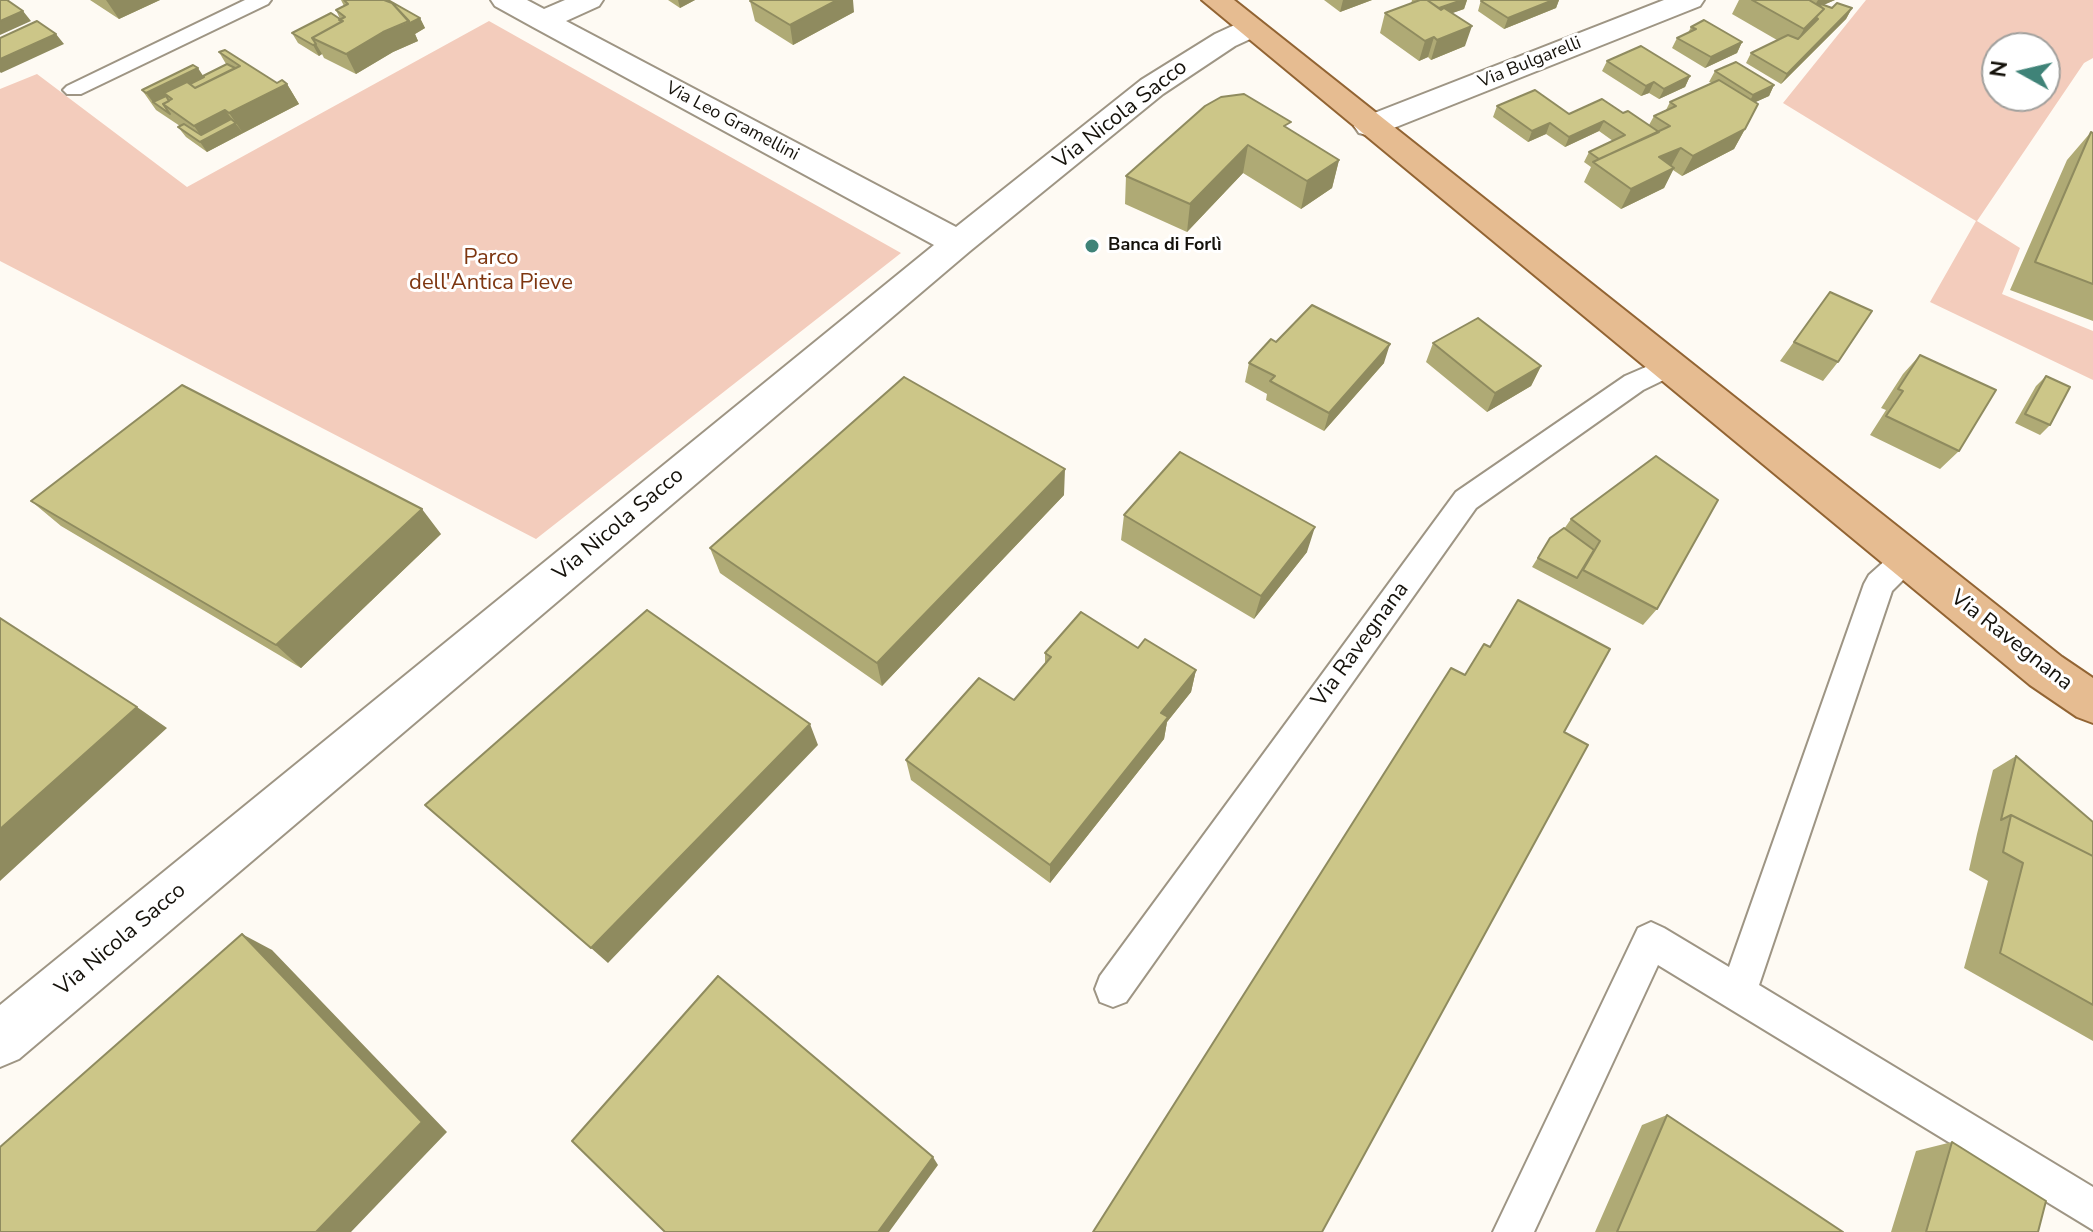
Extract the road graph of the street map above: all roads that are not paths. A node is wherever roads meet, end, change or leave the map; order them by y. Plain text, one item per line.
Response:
1 (261, 0) edge
2 (505, 0) edge
3 (589, 0) edge
4 (1216, 0) edge
5 (1690, 0) edge
6 (543, 21) junction
7 (1251, 28) junction
8 (74, 90) dead end
9 (1370, 126) junction
10 (958, 243) junction
11 (1669, 366) junction
12 (1907, 558) junction
13 (2093, 703) edge
14 (1113, 989) dead end
15 (1738, 993) junction
16 (0, 1040) edge
17 (2093, 1210) edge
18 (1513, 1232) edge

1 - 8 lane
2 - 6 street, Via Leo Gramellini
3 - 6 street
4 - 7 main road, Via Ravegnana
5 - 9 street, Via Bulgarelli
6 - 10 street, Via Leo Gramellini
7 - 9 main road, Via Ravegnana
7 - 10 street, Via Nicola Sacco
9 - 11 main road, Via Ravegnana
10 - 16 street, Via Nicola Sacco
11 - 12 main road, Via Ravegnana
11 - 14 lane, Via Ravegnana
12 - 13 main road, Via Ravegnana
12 - 15 lane
15 - 17 lane
15 - 18 lane

